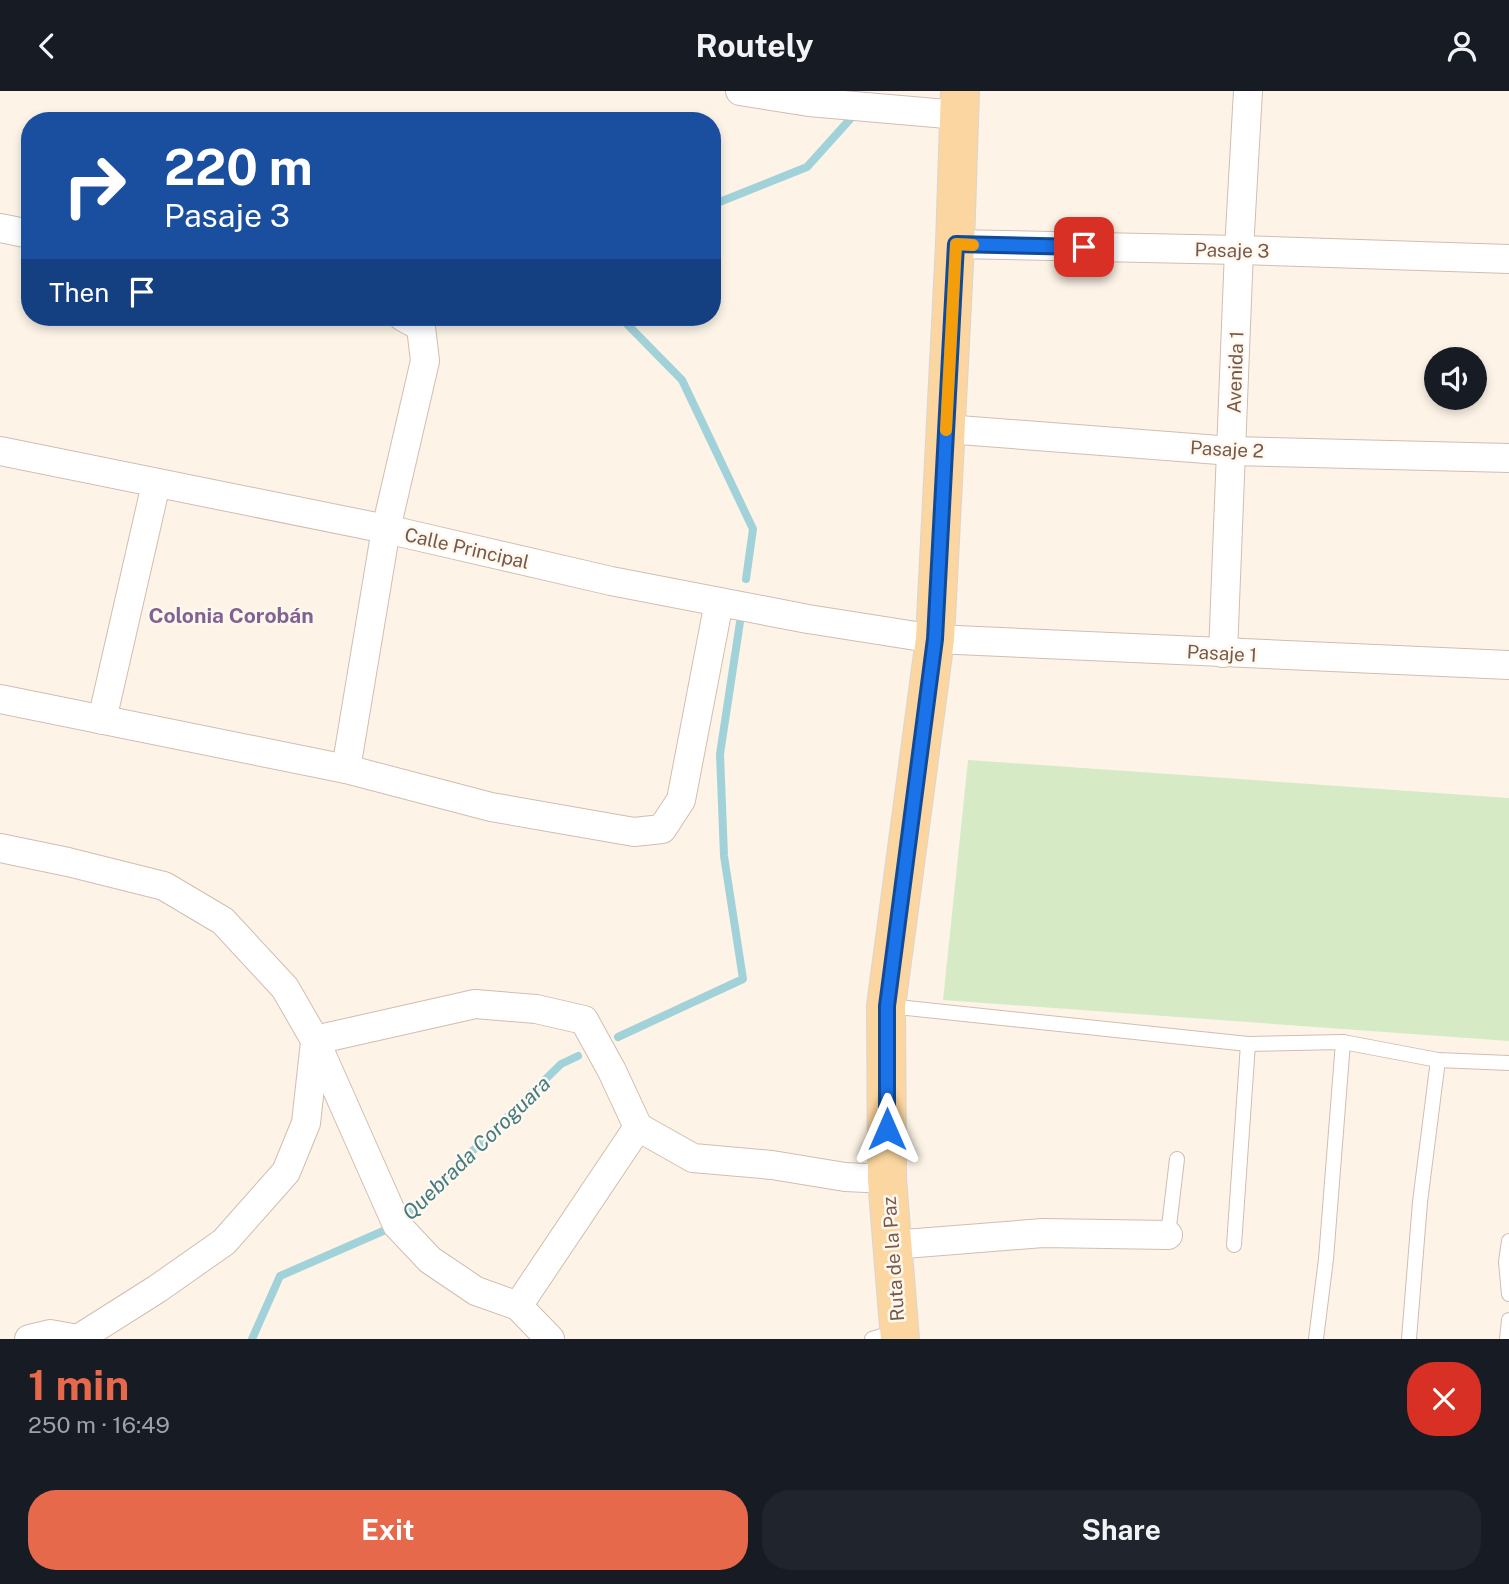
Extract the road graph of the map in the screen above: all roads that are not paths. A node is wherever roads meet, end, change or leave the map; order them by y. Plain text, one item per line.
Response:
1 (740, 91) edge
2 (1248, 91) edge
3 (959, 103) edge
4 (0, 228) edge
5 (21, 232) edge
6 (956, 244) junction
7 (1239, 250) junction
8 (1509, 259) edge
9 (419, 326) edge
10 (946, 429) junction
11 (0, 451) edge
12 (1232, 451) junction
13 (1509, 457) edge
14 (156, 484) junction
15 (386, 529) junction
16 (719, 602) junction
17 (935, 639) junction
18 (1223, 653) junction
19 (1509, 665) edge
20 (0, 699) edge
21 (102, 720) junction
22 (346, 769) junction
23 (0, 848) edge
24 (887, 1006) junction
25 (316, 1040) junction
26 (1343, 1042) junction
27 (1248, 1044) junction
28 (1438, 1060) junction
29 (1509, 1063) edge
30 (638, 1127) junction
31 (1177, 1159) dead end
32 (887, 1179) junction
33 (1168, 1235) joint
34 (1509, 1241) edge
35 (891, 1245) junction
36 (1234, 1245) dead end
37 (1509, 1294) edge
38 (518, 1306) junction
39 (1509, 1320) edge
40 (890, 1336) edge
41 (29, 1339) edge
42 (550, 1339) edge
43 (1317, 1339) edge
44 (1409, 1339) edge
45 (1507, 1339) edge

1 - 3 street
2 - 7 street, Avenida 1
3 - 6 main road, Ruta de la Paz
4 - 5 street
6 - 7 street, Pasaje 3
6 - 10 main road, Ruta de la Paz
7 - 8 street, Pasaje 3
7 - 12 street, Avenida 1
9 - 15 street
10 - 12 street, Pasaje 2
10 - 17 main road, Ruta de la Paz
11 - 14 street, Calle Principal
12 - 13 street, Pasaje 2
12 - 18 street, Avenida 1
14 - 15 street, Calle Principal
14 - 21 street
15 - 16 street, Calle Principal
15 - 22 street
16 - 17 street, Calle Principal
16 - 22 street
17 - 18 street, Pasaje 1
17 - 24 main road, Ruta de la Paz
18 - 19 street, Pasaje 1
20 - 21 street
21 - 22 street
23 - 25 street
24 - 27 lane
24 - 32 main road, Ruta de la Paz
25 - 30 street
25 - 38 street
25 - 41 street
26 - 27 lane
26 - 28 lane
26 - 43 lane
27 - 36 lane
28 - 29 lane
28 - 44 lane
30 - 32 street
30 - 38 street
31 - 33 lane
32 - 35 main road, Ruta de la Paz
33 - 35 street
34 - 37 lane
35 - 40 main road, Ruta de la Paz
38 - 42 street
39 - 45 lane

